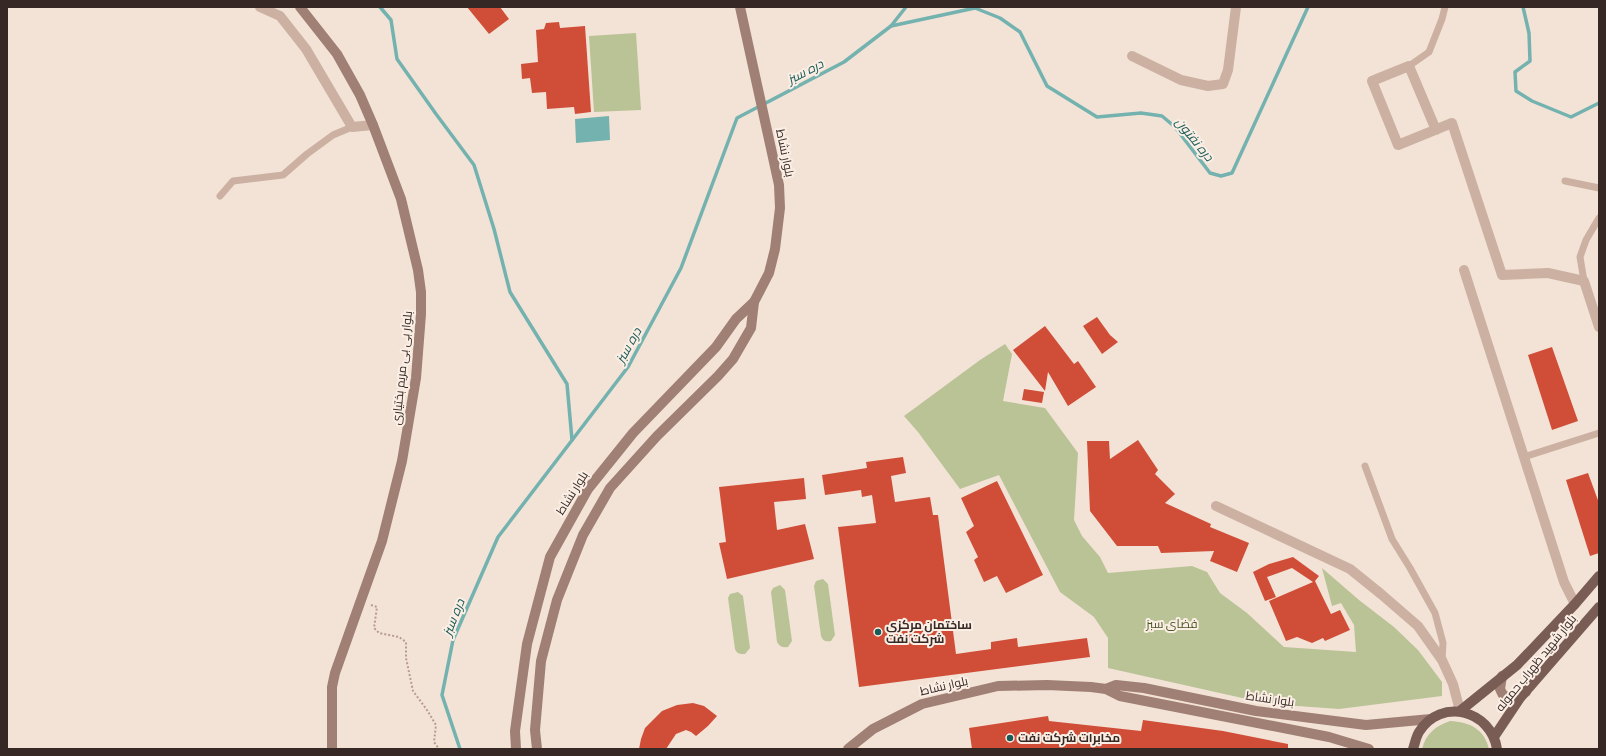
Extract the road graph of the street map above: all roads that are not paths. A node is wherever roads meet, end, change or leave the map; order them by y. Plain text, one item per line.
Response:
1 (260, 7) edge
2 (300, 7) edge
3 (740, 7) edge
4 (1236, 7) edge
5 (1445, 7) edge
6 (1132, 56) dead end
7 (1409, 66) junction
8 (373, 125) junction
9 (352, 127) junction
10 (1436, 130) junction
11 (1565, 181) dead end
12 (1599, 188) edge
13 (220, 196) dead end
14 (1599, 218) edge
15 (1464, 270) dead end
16 (1584, 281) junction
17 (754, 302) junction
18 (1599, 327) edge
19 (1599, 433) edge
20 (1524, 457) junction
21 (1365, 466) dead end
22 (1216, 506) dead end
23 (1599, 576) edge
24 (1575, 604) junction
25 (1599, 607) edge
26 (1595, 617) edge
27 (1442, 660) junction
28 (1502, 676) junction
29 (1106, 689) junction
30 (1526, 692) junction
31 (1460, 711) junction
32 (1431, 719) junction
33 (1494, 737) junction
34 (332, 749) edge
35 (516, 749) edge
36 (537, 749) edge
37 (848, 749) edge
38 (1369, 749) edge
39 (1413, 749) edge
40 (1497, 749) edge

1 - 9 street
2 - 8 main road, بلوار بی بی مریم بختیاری
3 - 17 main road, بلوار نشاط
4 - 6 street
5 - 7 lane
7 - 10 street
7 - 10 street
8 - 9 street
8 - 34 main road, بلوار بی بی مریم بختیاری
9 - 13 lane
10 - 16 street
11 - 12 lane
14 - 16 lane
15 - 20 street
16 - 18 street
17 - 35 main road, بلوار نشاط
17 - 36 main road, بلوار نشاط
19 - 20 lane
20 - 24 street
21 - 27 lane
22 - 27 street
23 - 24 main road, بلوار شهید ظهراب حموله
24 - 28 main road, بلوار شهید ظهراب حموله
25 - 26 main road, بلوار شهید ظهراب حموله
26 - 30 main road, بلوار شهید ظهراب حموله
27 - 31 street
28 - 30 main road
28 - 31 main road, بلوار شهید ظهراب حموله
29 - 32 main road, بلوار نشاط
29 - 37 main road, بلوار نشاط
29 - 38 main road, بلوار نشاط
30 - 33 main road, بلوار شهید ظهراب حموله
31 - 32 main road
31 - 33 main road
32 - 39 main road
33 - 40 main road

